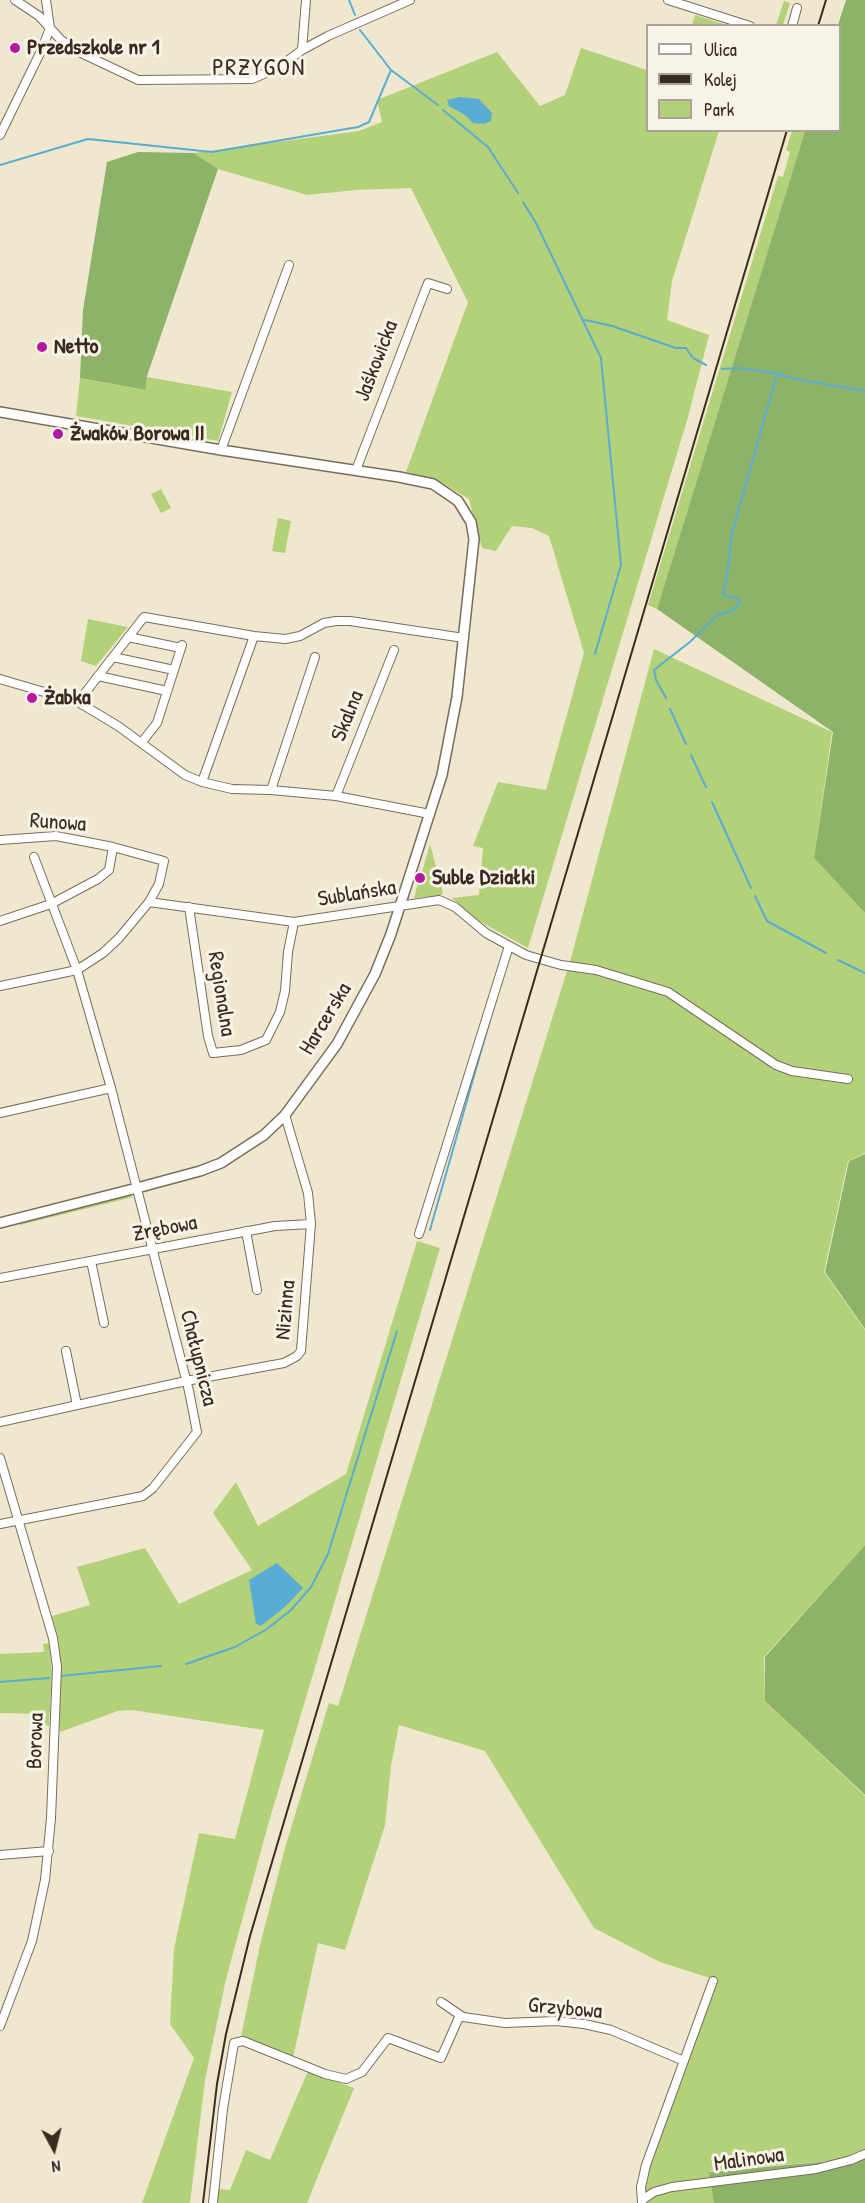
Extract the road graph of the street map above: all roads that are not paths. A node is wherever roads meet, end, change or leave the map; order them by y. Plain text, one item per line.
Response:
1 (15, 0) edge
2 (46, 0) edge
3 (306, 0) edge
4 (410, 0) edge
5 (668, 0) edge
6 (797, 9) dead end
7 (744, 24) edge
8 (793, 24) edge
9 (50, 28) junction
10 (302, 50) junction
11 (0, 135) edge
12 (290, 265) dead end
13 (447, 289) dead end
14 (0, 412) edge
15 (221, 450) junction
16 (356, 470) junction
17 (254, 636) junction
18 (128, 637) junction
19 (464, 638) junction
20 (394, 650) dead end
21 (113, 657) junction
22 (315, 657) dead end
23 (174, 670) junction
24 (98, 676) junction
25 (0, 679) edge
26 (167, 691) junction
27 (78, 702) junction
28 (145, 744) junction
29 (202, 782) junction
30 (271, 790) junction
31 (336, 796) junction
32 (430, 814) junction
33 (0, 840) edge
34 (112, 847) junction
35 (34, 857) dead end
36 (149, 902) junction
37 (51, 904) junction
38 (400, 906) junction
39 (189, 907) junction
40 (0, 921) edge
41 (294, 922) junction
42 (509, 946) junction
43 (77, 970) junction
44 (0, 986) edge
45 (848, 1079) dead end
46 (111, 1088) junction
47 (0, 1113) edge
48 (285, 1115) junction
49 (137, 1188) junction
50 (0, 1223) edge
51 (311, 1224) junction
52 (246, 1231) junction
53 (419, 1234) dead end
54 (152, 1250) junction
55 (91, 1261) junction
56 (0, 1278) edge
57 (257, 1290) dead end
58 (104, 1323) dead end
59 (66, 1351) dead end
60 (186, 1381) junction
61 (77, 1405) junction
62 (0, 1422) edge
63 (0, 1458) edge
64 (18, 1520) junction
65 (0, 1524) edge
66 (49, 1851) junction
67 (0, 1855) edge
68 (713, 1981) dead end
69 (441, 2002) dead end
70 (460, 2015) junction
71 (0, 2026) edge
72 (684, 2061) junction
73 (865, 2154) edge
74 (642, 2202) edge
75 (213, 2203) edge

1 - 9 street
2 - 9 street
3 - 10 street
4 - 10 street
5 - 7 street
6 - 8 street
9 - 10 street
9 - 11 street
12 - 15 street
13 - 16 street, Jaśkowicka
14 - 15 street
15 - 16 street
16 - 19 street
17 - 18 street
17 - 19 street
17 - 29 street
18 - 21 street
18 - 23 street
19 - 32 street, Harcerska
20 - 31 street, Skalna
21 - 23 street
21 - 24 street
22 - 30 street
23 - 26 street
24 - 26 street
24 - 27 street
25 - 27 street
26 - 28 street
27 - 28 street
28 - 29 street
29 - 30 street
30 - 31 street
31 - 32 street
32 - 38 street, Harcerska
33 - 34 street, Runowa
34 - 36 street, Runowa
34 - 37 street, Runowa
35 - 37 street, Runowa
36 - 39 street, Sublańska
36 - 43 street
37 - 40 street, Runowa
37 - 43 street, Runowa
38 - 41 street, Sublańska
38 - 42 street, Sublańska
38 - 48 street, Harcerska
39 - 41 street, Sublańska
39 - 41 street, Regionalna
42 - 45 street, Sublańska
42 - 53 street
43 - 44 street
43 - 46 street, Chałupnicza
46 - 47 street
46 - 49 street, Chałupnicza
48 - 49 street, Harcerska
48 - 51 street, Nizinna
49 - 50 street, Harcerska
49 - 54 street, Chałupnicza
51 - 52 street, Zrębowa
51 - 60 street, Nizinna
52 - 54 street, Zrębowa
52 - 57 street
54 - 55 street, Zrębowa
54 - 60 street, Chałupnicza
55 - 56 street, Zrębowa
55 - 58 street
59 - 61 street
60 - 61 street, Nizinna
60 - 64 street, Chałupnicza
61 - 62 street, Nizinna
63 - 64 street, Borowa
64 - 65 street
64 - 66 street, Borowa
66 - 67 street
66 - 71 street, Borowa
68 - 72 street
69 - 70 street, Grzybowa
70 - 72 street, Grzybowa
70 - 75 street
72 - 74 street
73 - 74 street, Malinowa

